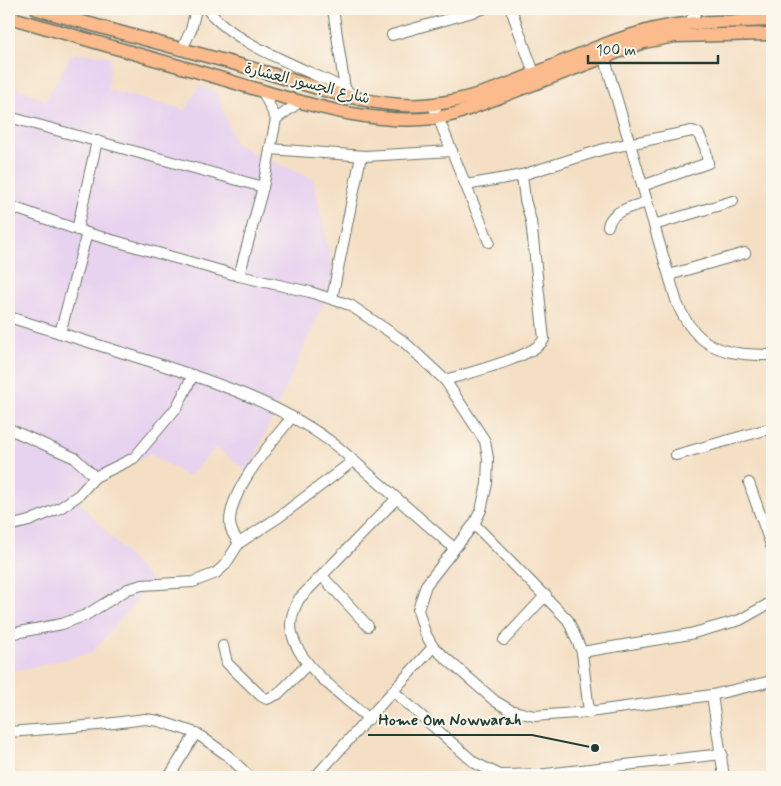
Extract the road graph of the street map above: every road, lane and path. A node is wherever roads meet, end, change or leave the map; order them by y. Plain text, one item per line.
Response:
1 (37, 9) edge
2 (196, 9) edge
3 (207, 9) edge
4 (333, 9) edge
5 (483, 9) edge
6 (511, 9) edge
7 (698, 9) edge
8 (62, 12) edge
9 (9, 17) edge
10 (772, 20) edge
11 (688, 24) junction
12 (772, 34) edge
13 (392, 35) dead end
14 (182, 49) junction
15 (604, 56) junction
16 (534, 72) junction
17 (345, 89) junction
18 (262, 90) junction
19 (356, 98) junction
20 (301, 101) junction
21 (433, 104) junction
22 (9, 117) edge
23 (439, 118) junction
24 (276, 119) junction
25 (97, 141) junction
26 (630, 144) junction
27 (270, 149) junction
28 (452, 151) junction
29 (361, 156) junction
30 (522, 175) junction
31 (466, 185) junction
32 (642, 186) junction
33 (263, 187) junction
34 (732, 201) dead end
35 (646, 202) junction
36 (9, 206) edge
37 (608, 226) dead end
38 (654, 226) junction
39 (82, 231) junction
40 (489, 242) dead end
41 (745, 253) dead end
42 (669, 275) junction
43 (239, 276) junction
44 (332, 298) junction
45 (9, 317) edge
46 (60, 333) junction
47 (772, 355) edge
48 (193, 375) junction
49 (445, 380) junction
50 (292, 417) junction
51 (772, 428) edge
52 (9, 429) edge
53 (676, 455) dead end
54 (353, 460) junction
55 (95, 477) junction
56 (749, 483) dead end
57 (396, 499) junction
58 (474, 524) junction
59 (9, 526) edge
60 (239, 543) junction
61 (454, 548) junction
62 (772, 548) edge
63 (322, 576) junction
64 (546, 595) junction
65 (772, 602) edge
66 (368, 626) dead end
67 (9, 634) edge
68 (504, 640) dead end
69 (223, 646) dead end
70 (433, 647) junction
71 (582, 652) junction
72 (308, 664) junction
73 (772, 682) edge
74 (394, 692) junction
75 (712, 696) junction
76 (589, 712) junction
77 (369, 719) junction
78 (9, 732) edge
79 (196, 733) junction
80 (722, 754) junction
81 (168, 777) edge
82 (250, 777) edge
83 (315, 777) edge
84 (724, 777) edge

1 - 8 main road, شارع الجسور العشارة
2 - 14 street
3 - 17 street
4 - 17 street
5 - 13 street
6 - 16 street
7 - 11 street
8 - 14 main road, شارع الجسور العشارة
9 - 18 main road, شارع الجسور العشارة
10 - 11 main road, شارع الجسور العشارة
11 - 16 main road, شارع الجسور العشارة
12 - 15 main road, شارع الجسور العشارة
14 - 19 main road, شارع الجسور العشارة
15 - 23 main road, شارع الجسور العشارة
15 - 26 street
16 - 21 main road, شارع الجسور العشارة
17 - 19 street
18 - 20 main road, شارع الجسور العشارة
18 - 24 street
19 - 21 main road, شارع الجسور العشارة
20 - 23 main road, شارع الجسور العشارة
20 - 24 street
21 - 23 street
22 - 25 street
23 - 28 street
24 - 27 street
25 - 33 street
25 - 39 street
26 - 30 street
26 - 32 street
26 - 32 street
27 - 29 street
27 - 33 street
28 - 29 street
28 - 31 street
29 - 44 street
30 - 31 street
30 - 49 street
31 - 40 street
32 - 35 street
33 - 43 street
34 - 38 street
35 - 37 street
35 - 38 street
36 - 39 street
38 - 42 street
39 - 43 street
39 - 46 street
41 - 42 street
42 - 47 street
43 - 44 street
44 - 49 street
45 - 46 street
46 - 48 street
48 - 50 street
48 - 55 street
49 - 58 street
50 - 54 street
50 - 60 street
51 - 53 street
52 - 55 street
54 - 57 street
54 - 60 street
55 - 59 street
56 - 62 street
57 - 61 street
57 - 63 street
58 - 61 street
58 - 64 street
60 - 67 street
61 - 70 street
63 - 66 street
63 - 72 street
64 - 68 street
64 - 71 street
65 - 71 street
69 - 72 street
70 - 74 street
70 - 76 street
71 - 76 street
72 - 77 street
73 - 75 street
74 - 77 street
74 - 80 street
75 - 76 street
75 - 80 street
77 - 83 street
78 - 79 street
79 - 81 street
79 - 82 street
80 - 84 street

